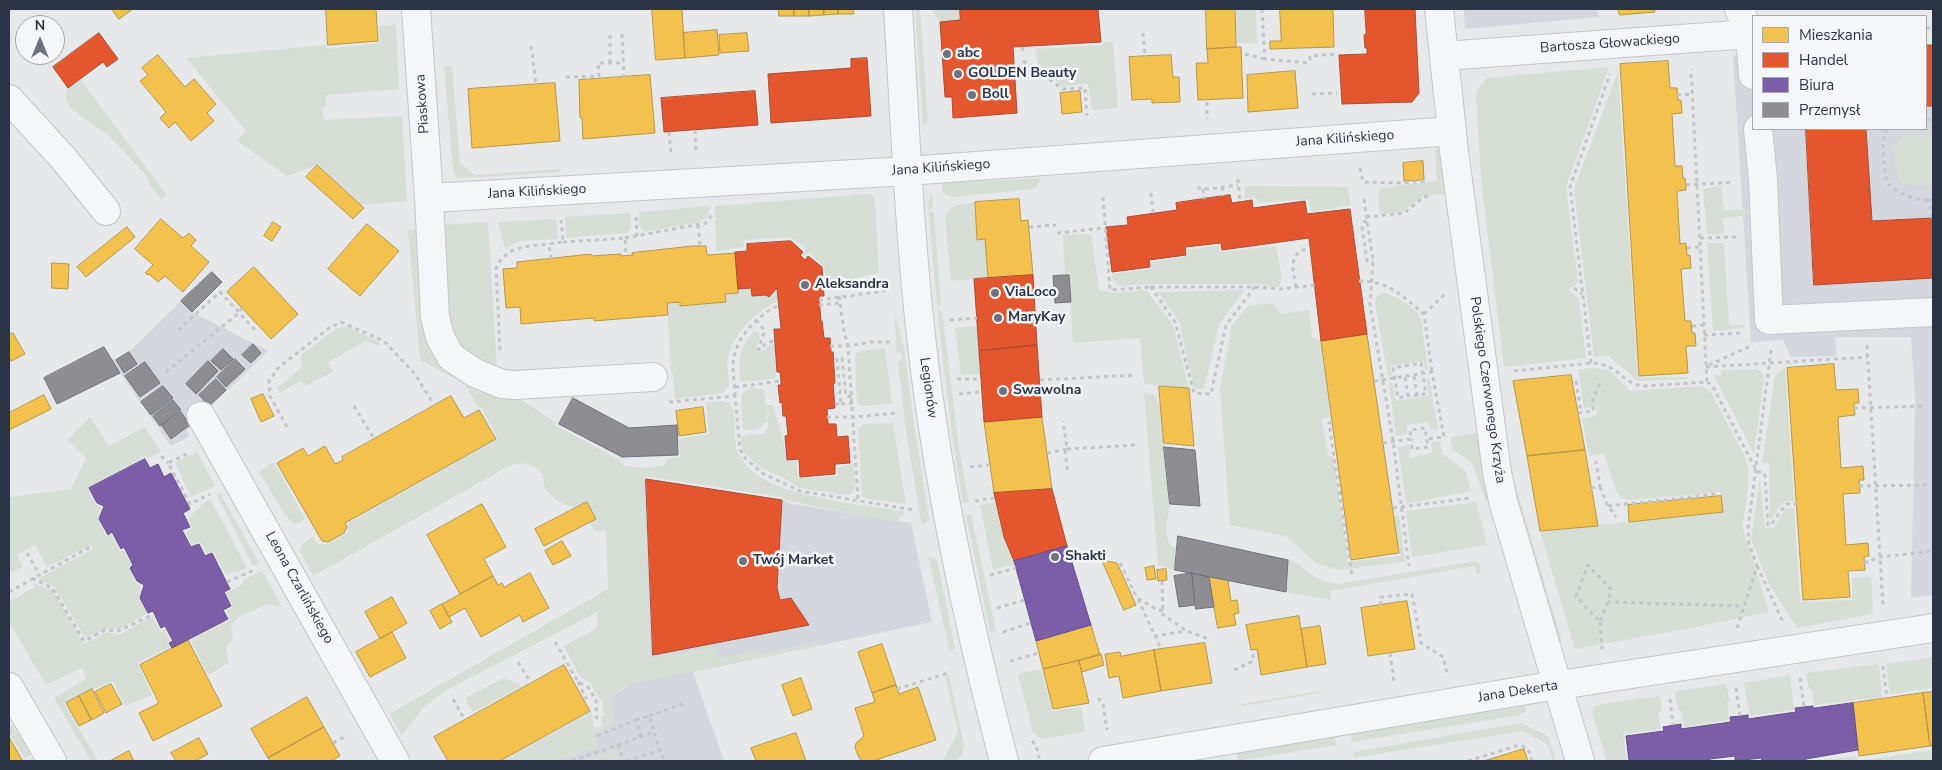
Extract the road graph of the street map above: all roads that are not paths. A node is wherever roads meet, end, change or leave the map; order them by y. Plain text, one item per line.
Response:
1 (416, 9) edge
2 (898, 9) edge
3 (1439, 9) edge
4 (1739, 9) edge
5 (1750, 34) junction
6 (1444, 56) junction
7 (1752, 61) edge
8 (9, 99) edge
9 (1758, 130) edge
10 (1452, 132) junction
11 (908, 171) junction
12 (430, 198) junction
13 (106, 211) dead end
14 (1933, 312) edge
15 (653, 377) road end
16 (201, 416) dead end
17 (1933, 628) edge
18 (1557, 686) junction
19 (9, 687) edge
20 (52, 761) edge
21 (395, 761) edge
22 (1004, 761) edge
23 (1103, 761) edge
24 (1580, 761) edge

1 - 12 street, Piaskowa
2 - 11 street, Legionów
3 - 6 street, Polskiego Czerwonego Krzyża
4 - 5 street
5 - 6 street, Bartosza Głowackiego
5 - 7 street
6 - 10 street, Polskiego Czerwonego Krzyża
8 - 13 street
9 - 14 street
10 - 11 street, Jana Kilińskiego
10 - 18 street, Polskiego Czerwonego Krzyża
11 - 12 street, Jana Kilińskiego
11 - 22 street, Legionów
12 - 15 street, Piaskowa
16 - 21 street, Leona Czarlińskiego
17 - 18 street, Jana Dekerta
18 - 23 street, Jana Dekerta
18 - 24 street, Polskiego Czerwonego Krzyża
19 - 20 street

